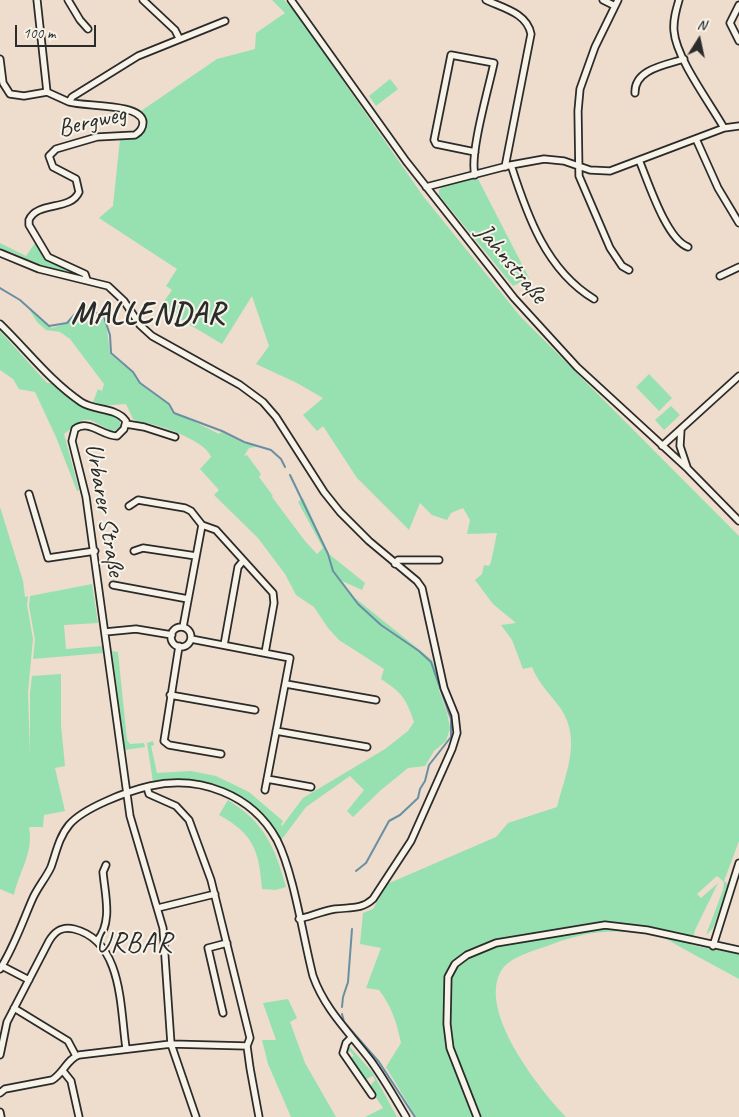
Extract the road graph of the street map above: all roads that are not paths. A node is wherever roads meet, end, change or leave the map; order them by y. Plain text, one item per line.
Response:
1 (37, 0) edge
2 (68, 0) edge
3 (143, 0) edge
4 (291, 0) edge
5 (486, 0) edge
6 (603, 0) edge
7 (618, 0) edge
8 (679, 0) edge
9 (615, 6) junction
10 (739, 6) edge
11 (225, 20) dead end
12 (88, 29) dead end
13 (179, 38) junction
14 (739, 41) edge
15 (0, 59) edge
16 (684, 59) junction
17 (47, 92) junction
18 (635, 93) dead end
19 (69, 102) junction
20 (739, 126) edge
21 (724, 128) junction
22 (696, 138) junction
23 (475, 152) junction
24 (639, 160) junction
25 (508, 166) junction
26 (579, 166) junction
27 (475, 175) junction
28 (426, 187) junction
29 (739, 223) edge
30 (688, 247) dead end
31 (0, 253) edge
32 (739, 267) edge
33 (629, 270) dead end
34 (720, 276) dead end
35 (87, 280) junction
36 (594, 299) dead end
37 (0, 324) edge
38 (739, 376) edge
39 (126, 424) junction
40 (681, 429) junction
41 (175, 437) dead end
42 (662, 446) junction
43 (688, 469) junction
44 (29, 494) dead end
45 (129, 506) dead end
46 (739, 521) edge
47 (202, 525) junction
48 (94, 551) junction
49 (134, 551) dead end
50 (196, 556) junction
51 (440, 560) dead end
52 (243, 561) junction
53 (395, 564) junction
54 (113, 585) dead end
55 (188, 599) junction
56 (183, 627) junction
57 (104, 632) junction
58 (172, 635) junction
59 (191, 639) junction
60 (224, 645) junction
61 (179, 646) junction
62 (265, 653) junction
63 (286, 684) junction
64 (170, 695) junction
65 (376, 700) dead end
66 (254, 710) dead end
67 (276, 731) junction
68 (367, 748) dead end
69 (221, 754) dead end
70 (267, 779) junction
71 (146, 787) junction
72 (312, 787) dead end
73 (265, 790) dead end
74 (128, 793) junction
75 (739, 863) edge
76 (106, 865) dead end
77 (215, 894) junction
78 (158, 908) junction
79 (299, 919) junction
80 (97, 941) junction
81 (227, 943) junction
82 (713, 946) junction
83 (739, 950) edge
84 (1, 967) edge
85 (29, 980) junction
86 (14, 1008) junction
87 (223, 1013) dead end
88 (351, 1038) junction
89 (171, 1044) junction
90 (247, 1046) junction
91 (126, 1048) junction
92 (0, 1055) edge
93 (76, 1056) junction
94 (63, 1071) junction
95 (0, 1093) edge
96 (372, 1095) dead end
97 (0, 1112) edge
98 (1, 1117) edge
99 (79, 1117) edge
100 (196, 1117) edge
101 (259, 1117) edge
102 (406, 1117) edge
103 (478, 1117) edge

1 - 17 street
2 - 12 street
3 - 13 street
4 - 28 street, Jahnstraße
5 - 25 street
6 - 9 street
7 - 9 street
8 - 16 street
9 - 26 street
10 - 14 street
11 - 13 street, Bergweg
13 - 19 street, Bergweg
15 - 17 street
16 - 18 street
16 - 21 street
17 - 19 street, Bergweg
19 - 35 street, Bergweg
20 - 21 street
21 - 22 street
22 - 24 street
22 - 29 street
23 - 23 street
23 - 27 street
24 - 26 street
24 - 30 street
25 - 26 street
25 - 27 street
25 - 36 street
26 - 33 street
27 - 28 street
28 - 42 street, Jahnstraße
31 - 35 street
32 - 34 street
35 - 53 street
37 - 39 street, Urbarer Straße
38 - 40 street
39 - 41 street
39 - 48 street, Urbarer Straße
40 - 42 street
40 - 43 street
42 - 43 street, Jahnstraße
43 - 46 street, Jahnstraße
44 - 48 street
45 - 47 street
47 - 50 street
47 - 52 street
48 - 57 street, Urbarer Straße
49 - 50 street
50 - 55 street
51 - 53 street
52 - 60 street
52 - 62 street
53 - 79 street
54 - 55 street
55 - 56 street
56 - 58 street
56 - 59 street
57 - 58 street
57 - 74 street, Urbarer Straße
58 - 61 street
59 - 60 street
59 - 61 street
60 - 62 street
61 - 64 street
62 - 63 street
63 - 65 street
63 - 67 street
64 - 66 street
64 - 69 street
67 - 68 street
67 - 70 street
70 - 72 street
70 - 73 street
71 - 74 street
71 - 77 street
71 - 79 street
74 - 78 street, Urbarer Straße
74 - 84 street
75 - 82 street
76 - 80 street
77 - 78 street
77 - 81 street
78 - 89 street, Urbarer Straße
79 - 88 street
80 - 85 street
80 - 91 street
81 - 87 street
81 - 90 street
82 - 83 street
82 - 103 street
84 - 85 street
85 - 86 street
86 - 92 street
86 - 93 street
88 - 96 street
88 - 102 street
89 - 90 street
89 - 91 street
89 - 100 street, Urbarer Straße
90 - 101 street
91 - 93 street
93 - 94 street
94 - 95 street
94 - 99 street
97 - 98 street

